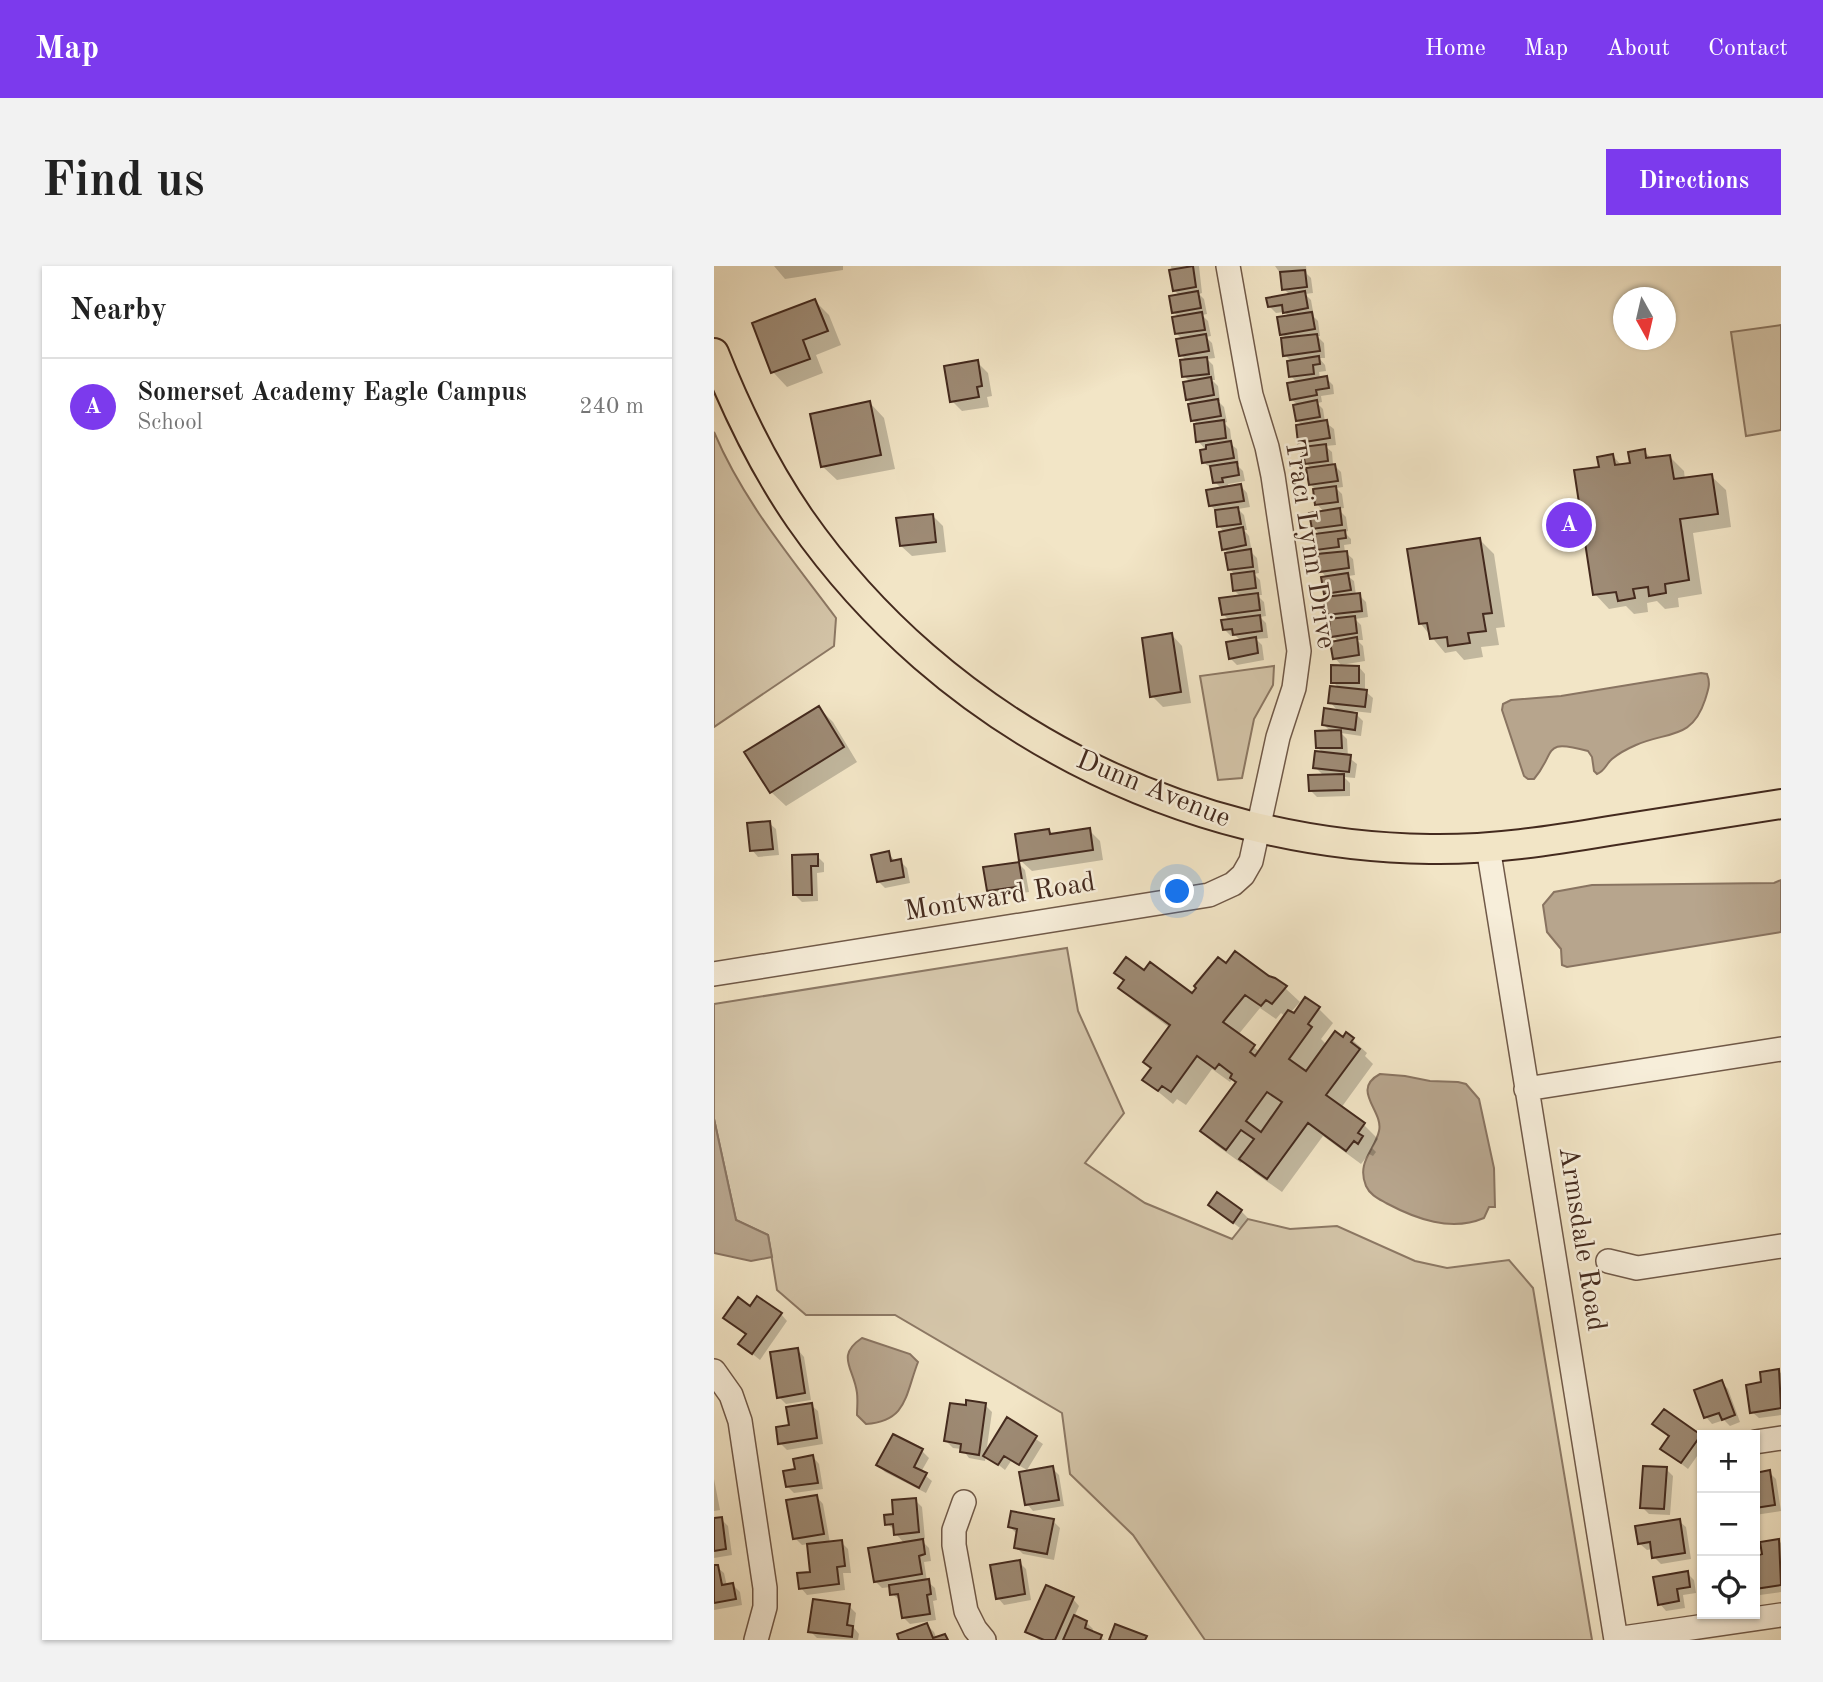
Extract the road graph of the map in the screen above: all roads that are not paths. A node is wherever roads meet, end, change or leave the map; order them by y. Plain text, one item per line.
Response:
1 (1228, 266) edge
2 (714, 353) edge
3 (1781, 804) edge
4 (1259, 830) junction
5 (1488, 847) junction
6 (714, 974) edge
7 (1781, 1049) edge
8 (1526, 1089) junction
9 (1781, 1246) edge
10 (1608, 1261) dead end
11 (714, 1371) edge
12 (1781, 1438) edge
13 (1760, 1441) edge
14 (964, 1502) dead end
15 (1781, 1615) edge
16 (1728, 1626) edge
17 (757, 1640) edge
18 (984, 1640) edge
19 (1616, 1640) edge

1 - 4 street, Traci Lynn Drive
2 - 4 main road, Dunn Avenue
3 - 5 main road, Dunn Avenue
4 - 5 main road, Dunn Avenue
4 - 6 street, Montward Road
5 - 8 street, Armsdale Road
7 - 8 street
8 - 19 street, Armsdale Road
9 - 10 street
11 - 17 street
12 - 13 street
14 - 18 street
15 - 16 street
16 - 19 street

